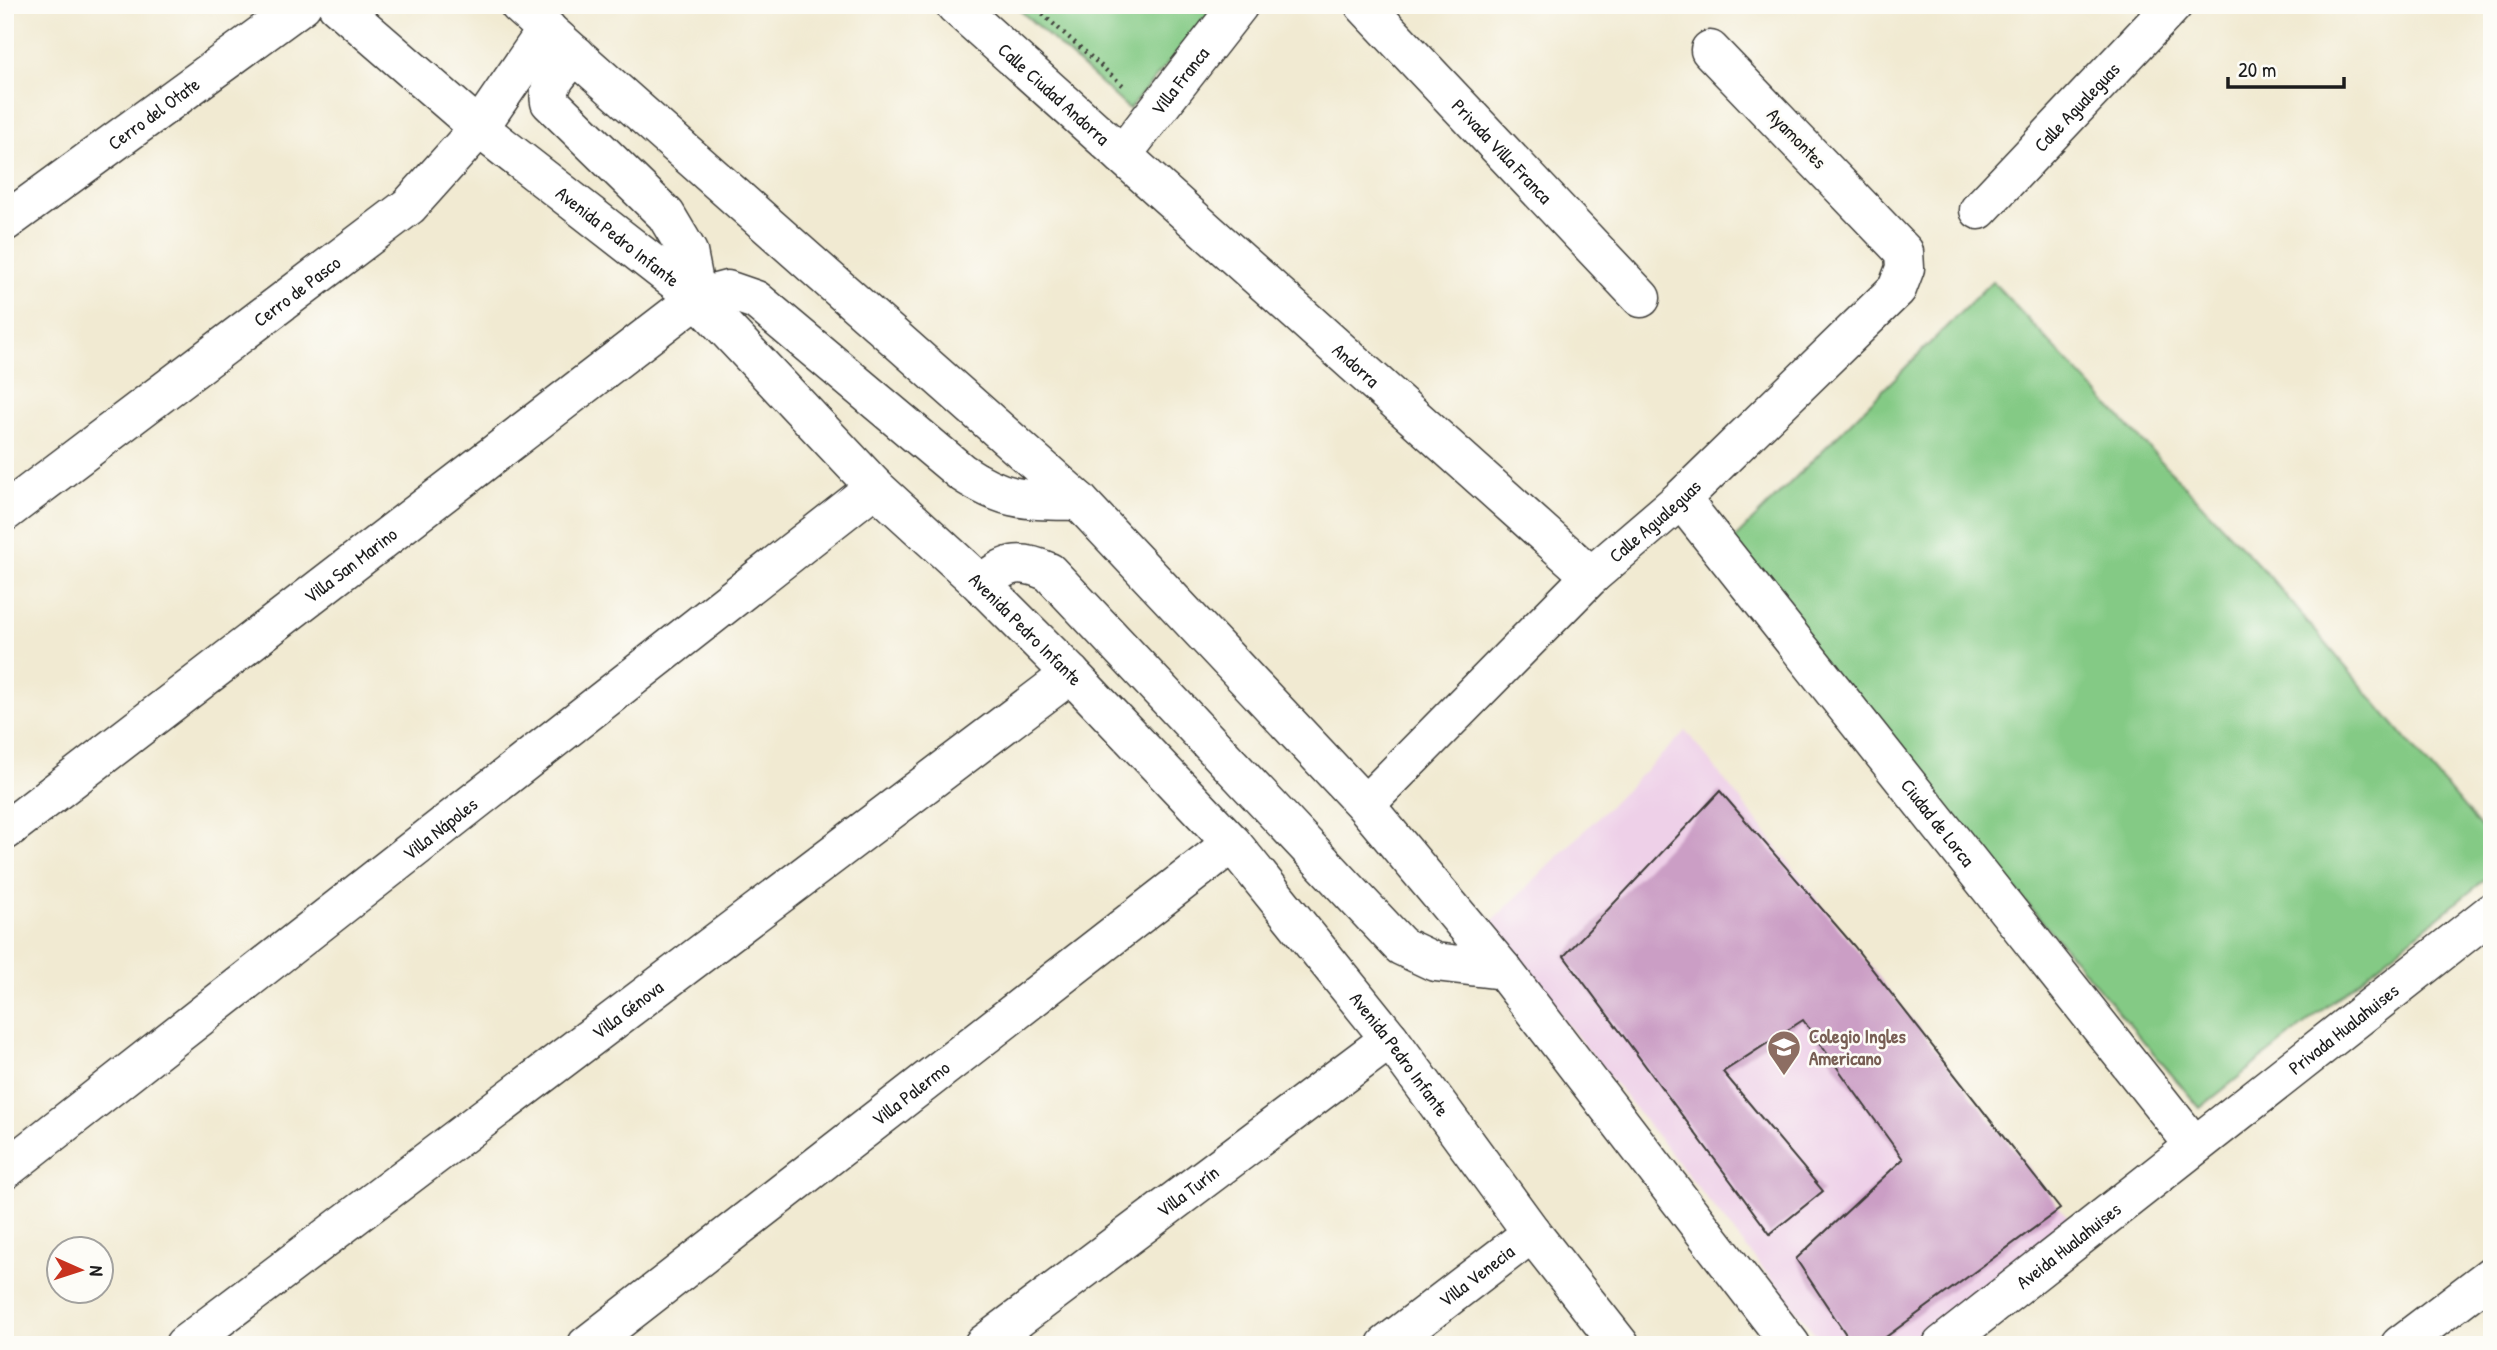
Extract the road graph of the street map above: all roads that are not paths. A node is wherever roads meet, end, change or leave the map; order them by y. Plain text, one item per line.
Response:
1 (302, 5) edge
2 (337, 5) edge
3 (956, 5) edge
4 (1239, 5) edge
5 (1364, 5) edge
6 (2172, 5) edge
7 (533, 17) edge
8 (1710, 50) dead end
9 (576, 55) junction
10 (479, 128) junction
11 (1122, 155) junction
12 (1979, 210) dead end
13 (5, 222) edge
14 (1883, 227) joint
15 (697, 298) junction
16 (1641, 298) dead end
17 (875, 487) junction
18 (1681, 499) junction
19 (1079, 501) junction
20 (5, 512) edge
21 (1591, 576) junction
22 (981, 584) junction
23 (1071, 674) junction
24 (1365, 805) junction
25 (5, 831) edge
26 (1232, 843) junction
27 (2492, 912) edge
28 (1503, 970) junction
29 (1390, 1039) junction
30 (2194, 1145) junction
31 (5, 1170) edge
32 (1532, 1233) junction
33 (2492, 1275) edge
34 (203, 1339) edge
35 (587, 1345) edge
36 (983, 1345) edge
37 (1386, 1345) edge
38 (1620, 1345) edge
39 (1791, 1345) edge
40 (1942, 1345) edge
41 (2400, 1345) edge

1 - 13 street, Cerro del Otate
2 - 10 street, Avenida Pedro Infante
3 - 11 street, Calle Ciudad Andorra
4 - 11 street, Villa Franca
5 - 16 street, Privada Villa Franca
6 - 12 street, Calle Agualeguas
7 - 9 street
7 - 10 street, Cerro de Pasco
8 - 14 street, Ayamontes
9 - 15 street
9 - 19 street
10 - 15 street, Avenida Pedro Infante
10 - 20 street, Cerro de Pasco
11 - 21 street, Andorra
14 - 18 street, Calle Agualeguas
15 - 17 street, Avenida Pedro Infante
15 - 19 street
15 - 25 street, Villa San Marino
17 - 22 street, Avenida Pedro Infante
17 - 31 street, Villa Nápoles
18 - 21 street, Calle Agualeguas
18 - 30 street, Ciudad de Lorca
19 - 24 street
21 - 24 street, Calle Agualeguas
22 - 23 street, Avenida Pedro Infante
22 - 28 street
23 - 26 street, Avenida Pedro Infante
23 - 34 street, Villa Génova
24 - 28 street
26 - 29 street, Avenida Pedro Infante
26 - 35 street, Villa Palermo
27 - 30 street, Privada Hualahuises
28 - 39 street
29 - 32 street, Avenida Pedro Infante
29 - 36 street, Villa Turín
30 - 40 street, Aveida Hualahuises
32 - 37 street, Villa Venecia
32 - 38 street, Avenida Pedro Infante
33 - 41 street

